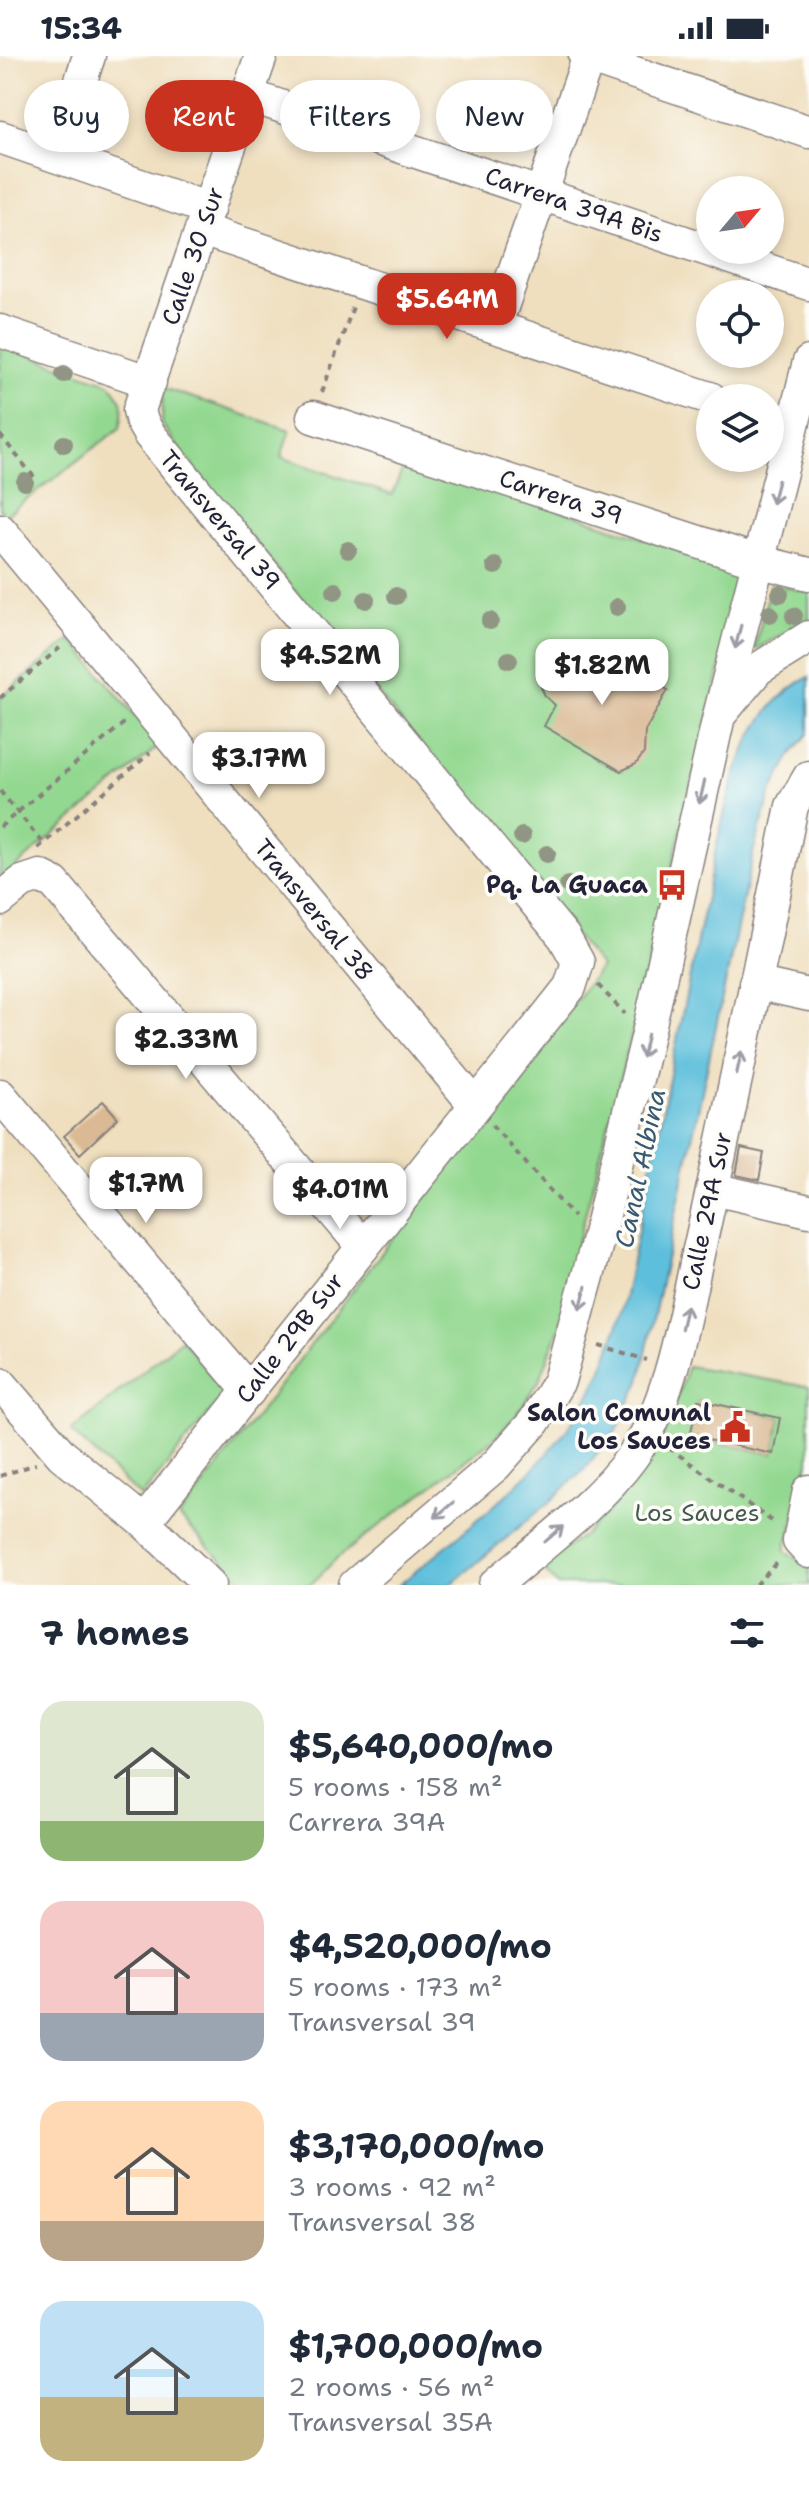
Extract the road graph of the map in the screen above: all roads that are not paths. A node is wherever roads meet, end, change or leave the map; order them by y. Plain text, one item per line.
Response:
1 (89, 56) edge
2 (261, 56) edge
3 (588, 56) edge
4 (252, 80) edge
5 (264, 101) edge
6 (809, 132) edge
7 (0, 137) edge
8 (228, 152) edge
9 (56, 156) junction
10 (542, 194) junction
11 (205, 220) junction
12 (809, 284) edge
13 (495, 327) junction
14 (0, 331) edge
15 (809, 362) edge
16 (696, 393) edge
17 (145, 396) junction
18 (784, 416) edge
19 (313, 417) road end
20 (772, 472) edge
21 (0, 530) edge
22 (757, 561) junction
23 (809, 574) edge
24 (805, 639) edge
25 (719, 716) junction
26 (809, 777) edge
27 (0, 900) edge
28 (578, 962) joint
29 (755, 983) junction
30 (809, 995) edge
31 (0, 1095) edge
32 (475, 1105) junction
33 (713, 1189) junction
34 (809, 1211) edge
35 (363, 1247) junction
36 (0, 1383) edge
37 (249, 1391) junction
38 (809, 1491) edge
39 (144, 1522) junction
40 (804, 1546) edge
41 (210, 1585) edge
42 (355, 1585) edge
43 (495, 1585) edge

1 - 9 street
2 - 4 street, Calle 30 Sur
3 - 6 street
3 - 10 street
5 - 10 street, Carrera 39A Bis
7 - 9 street
8 - 11 street, Calle 30 Sur
9 - 11 street
10 - 12 street, Carrera 39A Bis
10 - 13 street
11 - 13 street
11 - 17 street, Calle 30 Sur
13 - 16 street
14 - 17 street
15 - 18 street
17 - 28 street, Transversal 39
19 - 22 street, Carrera 39
20 -> 22 street
21 - 32 street, Transversal 38
22 - 23 street, Carrera 39
22 -> 25 street
24 - 25 street
25 -> 42 street
26 - 29 street, Calle 29A Sur
27 - 35 street
28 - 32 street, Calle 29B Sur
29 - 30 street
33 -> 29 street, Calle 29A Sur
31 - 37 street
32 - 35 street, Calle 29B Sur
33 - 34 street
43 -> 33 street, Calle 29A Sur
35 - 37 street, Calle 29B Sur
36 - 39 street
37 - 39 street, Calle 29B Sur
38 - 40 street
39 - 41 street

